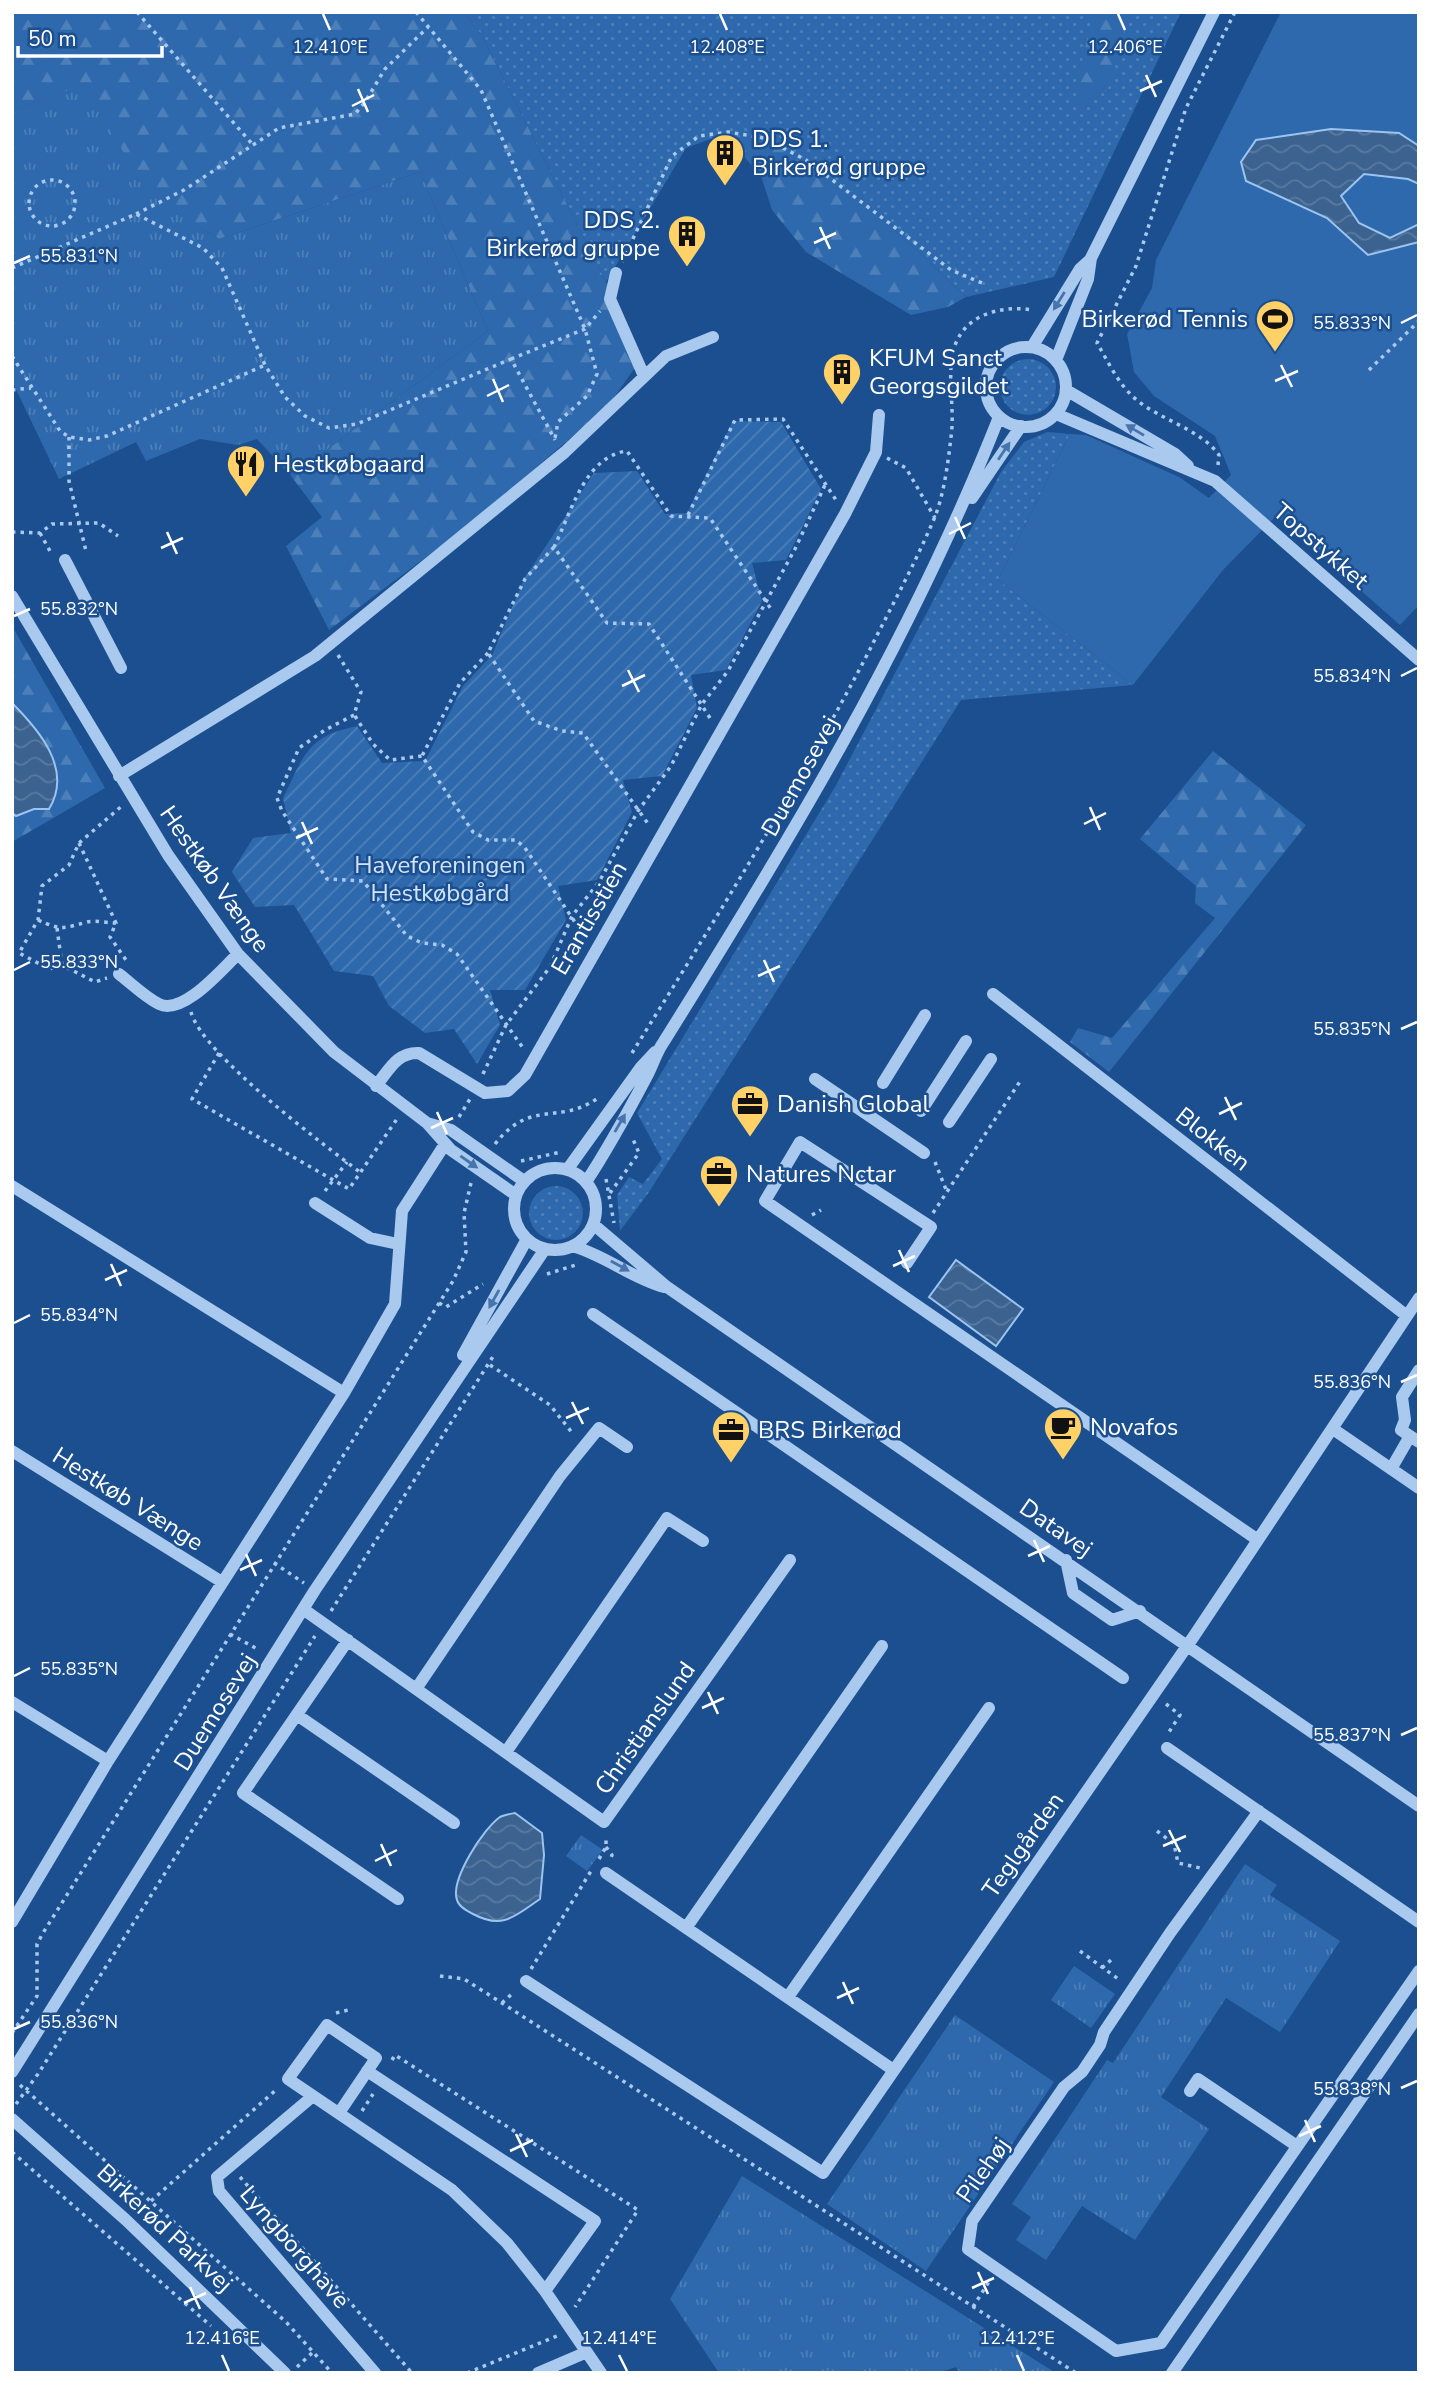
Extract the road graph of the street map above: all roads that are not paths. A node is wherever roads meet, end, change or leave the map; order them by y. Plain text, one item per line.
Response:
1 (1214, 12) edge
2 (1091, 258) junction
3 (616, 273) road end
4 (713, 337) dead end
5 (1032, 347) junction
6 (1056, 360) junction
7 (644, 376) junction
8 (1066, 390) junction
9 (1056, 414) junction
10 (880, 415) dead end
11 (999, 416) junction
12 (1021, 426) junction
13 (1191, 469) junction
14 (960, 516) junction
15 (61, 562) road end
16 (12, 596) edge
17 (1419, 660) edge
18 (121, 668) dead end
19 (119, 776) junction
20 (238, 954) junction
21 (119, 974) road end
22 (993, 995) dead end
23 (925, 1015) dead end
24 (966, 1041) dead end
25 (660, 1047) junction
26 (991, 1059) dead end
27 (815, 1079) dead end
28 (883, 1083) dead end
29 (376, 1086) junction
30 (921, 1111) dead end
31 (949, 1122) dead end
32 (427, 1123) junction
33 (445, 1144) junction
34 (925, 1153) road end
35 (567, 1170) junction
36 (524, 1181) junction
37 (586, 1182) junction
38 (12, 1186) edge
39 (516, 1195) junction
40 (315, 1203) road end
41 (593, 1224) junction
42 (527, 1239) junction
43 (398, 1244) junction
44 (567, 1247) junction
45 (545, 1249) junction
46 (907, 1263) dead end
47 (667, 1287) junction
48 (1419, 1298) edge
49 (593, 1314) dead end
50 (1407, 1316) junction
51 (1419, 1370) edge
52 (457, 1376) junction
53 (344, 1393) junction
54 (1333, 1429) junction
55 (1415, 1439) edge
56 (627, 1447) dead end
57 (12, 1451) edge
58 (1391, 1469) junction
59 (1419, 1488) edge
60 (1258, 1540) junction
61 (704, 1541) dead end
62 (790, 1560) dead end
63 (1066, 1560) junction
64 (222, 1582) junction
65 (303, 1609) junction
66 (1140, 1612) junction
67 (348, 1640) junction
68 (1188, 1644) junction
69 (883, 1646) dead end
70 (1123, 1678) dead end
71 (416, 1689) junction
72 (12, 1702) edge
73 (989, 1708) dead end
74 (297, 1714) junction
75 (1167, 1748) road end
76 (506, 1752) junction
77 (108, 1761) junction
78 (1419, 1806) edge
79 (1259, 1811) junction
80 (454, 1822) dead end
81 (606, 1873) dead end
82 (398, 1899) dead end
83 (12, 1922) edge
84 (1419, 1922) edge
85 (686, 1928) junction
86 (1419, 1971) edge
87 (526, 1981) road end
88 (788, 1997) junction
89 (1419, 2014) edge
90 (892, 2069) junction
91 (367, 2071) junction
92 (12, 2072) edge
93 (1190, 2091) dead end
94 (313, 2096) junction
95 (339, 2113) junction
96 (12, 2119) edge
97 (1297, 2146) junction
98 (545, 2291) junction
99 (587, 2351) junction
100 (285, 2373) edge
101 (375, 2373) edge
102 (538, 2373) edge
103 (601, 2373) edge
104 (1172, 2373) edge

1 - 2 street
2 -> 5 street
2 - 6 street
3 - 7 street
4 - 7 street
5 - 6 street
5 - 11 street
6 - 8 street
7 - 19 street
8 - 9 street
13 -> 8 street, Topstykket
9 - 12 street
9 - 13 street, Topstykket
10 - 29 street, Erantisstien
11 - 12 street
11 - 14 street, Duemosevej
14 -> 12 street, Duemosevej
13 - 17 street, Topstykket
14 - 25 street, Duemosevej
15 - 18 street
16 - 19 street, Hestkøb Vænge
19 - 20 street, Hestkøb Vænge
20 - 21 street
20 - 29 street, Hestkøb Vænge
22 - 50 street, Blokken
23 - 28 street
24 - 30 street
25 - 35 street, Duemosevej
37 -> 25 street, Duemosevej
26 - 31 street
27 - 34 street
29 - 32 street, Hestkøb Vænge
32 - 33 street, Hestkøb Vænge
32 - 36 street, Hestkøb Vænge
33 -> 39 street, Hestkøb Vænge
33 - 43 street
35 - 36 street
35 - 37 street
36 - 39 street
37 - 41 street
38 - 53 street
39 - 42 street
40 - 43 street
41 - 44 street
41 - 47 street, Datavej
42 - 45 street
42 -> 52 street, Duemosevej
43 - 53 street
44 - 45 street
44 -> 47 street, Datavej
45 - 52 street, Duemosevej
46 - 60 street
47 - 63 street, Datavej
48 - 50 street
49 - 70 street
50 - 54 street
51 - 55 street
52 - 65 street, Duemosevej
53 - 64 street
54 - 58 street
54 - 60 street
55 - 58 street
56 - 71 street
57 - 64 street, Hestkøb Vænge
58 - 59 street
60 - 68 street
61 - 76 street
62 - 76 street, Christianslund
63 - 66 street, Datavej
63 - 66 street
64 - 77 street
65 - 67 street, Christianslund
65 - 92 street, Duemosevej
66 - 68 street, Datavej
67 - 71 street, Christianslund
67 - 74 street
68 - 78 street, Datavej
68 - 90 street, Teglgården
69 - 85 street
71 - 76 street, Christianslund
72 - 77 street
73 - 88 street
74 - 80 street
74 - 82 street
75 - 79 street
77 - 83 street
79 - 84 street
79 - 97 street, Pilehøj
81 - 85 street
85 - 88 street
86 - 97 street, Pilehøj
87 - 90 street, Teglgården
88 - 90 street
89 - 104 street
91 - 94 street
91 - 95 street
91 - 98 street
93 - 97 street
94 - 95 street
94 - 101 street, Lyngborghave
95 - 98 street
96 - 100 street, Birkerød Parkvej
98 - 99 street
99 - 102 street
99 - 103 street

